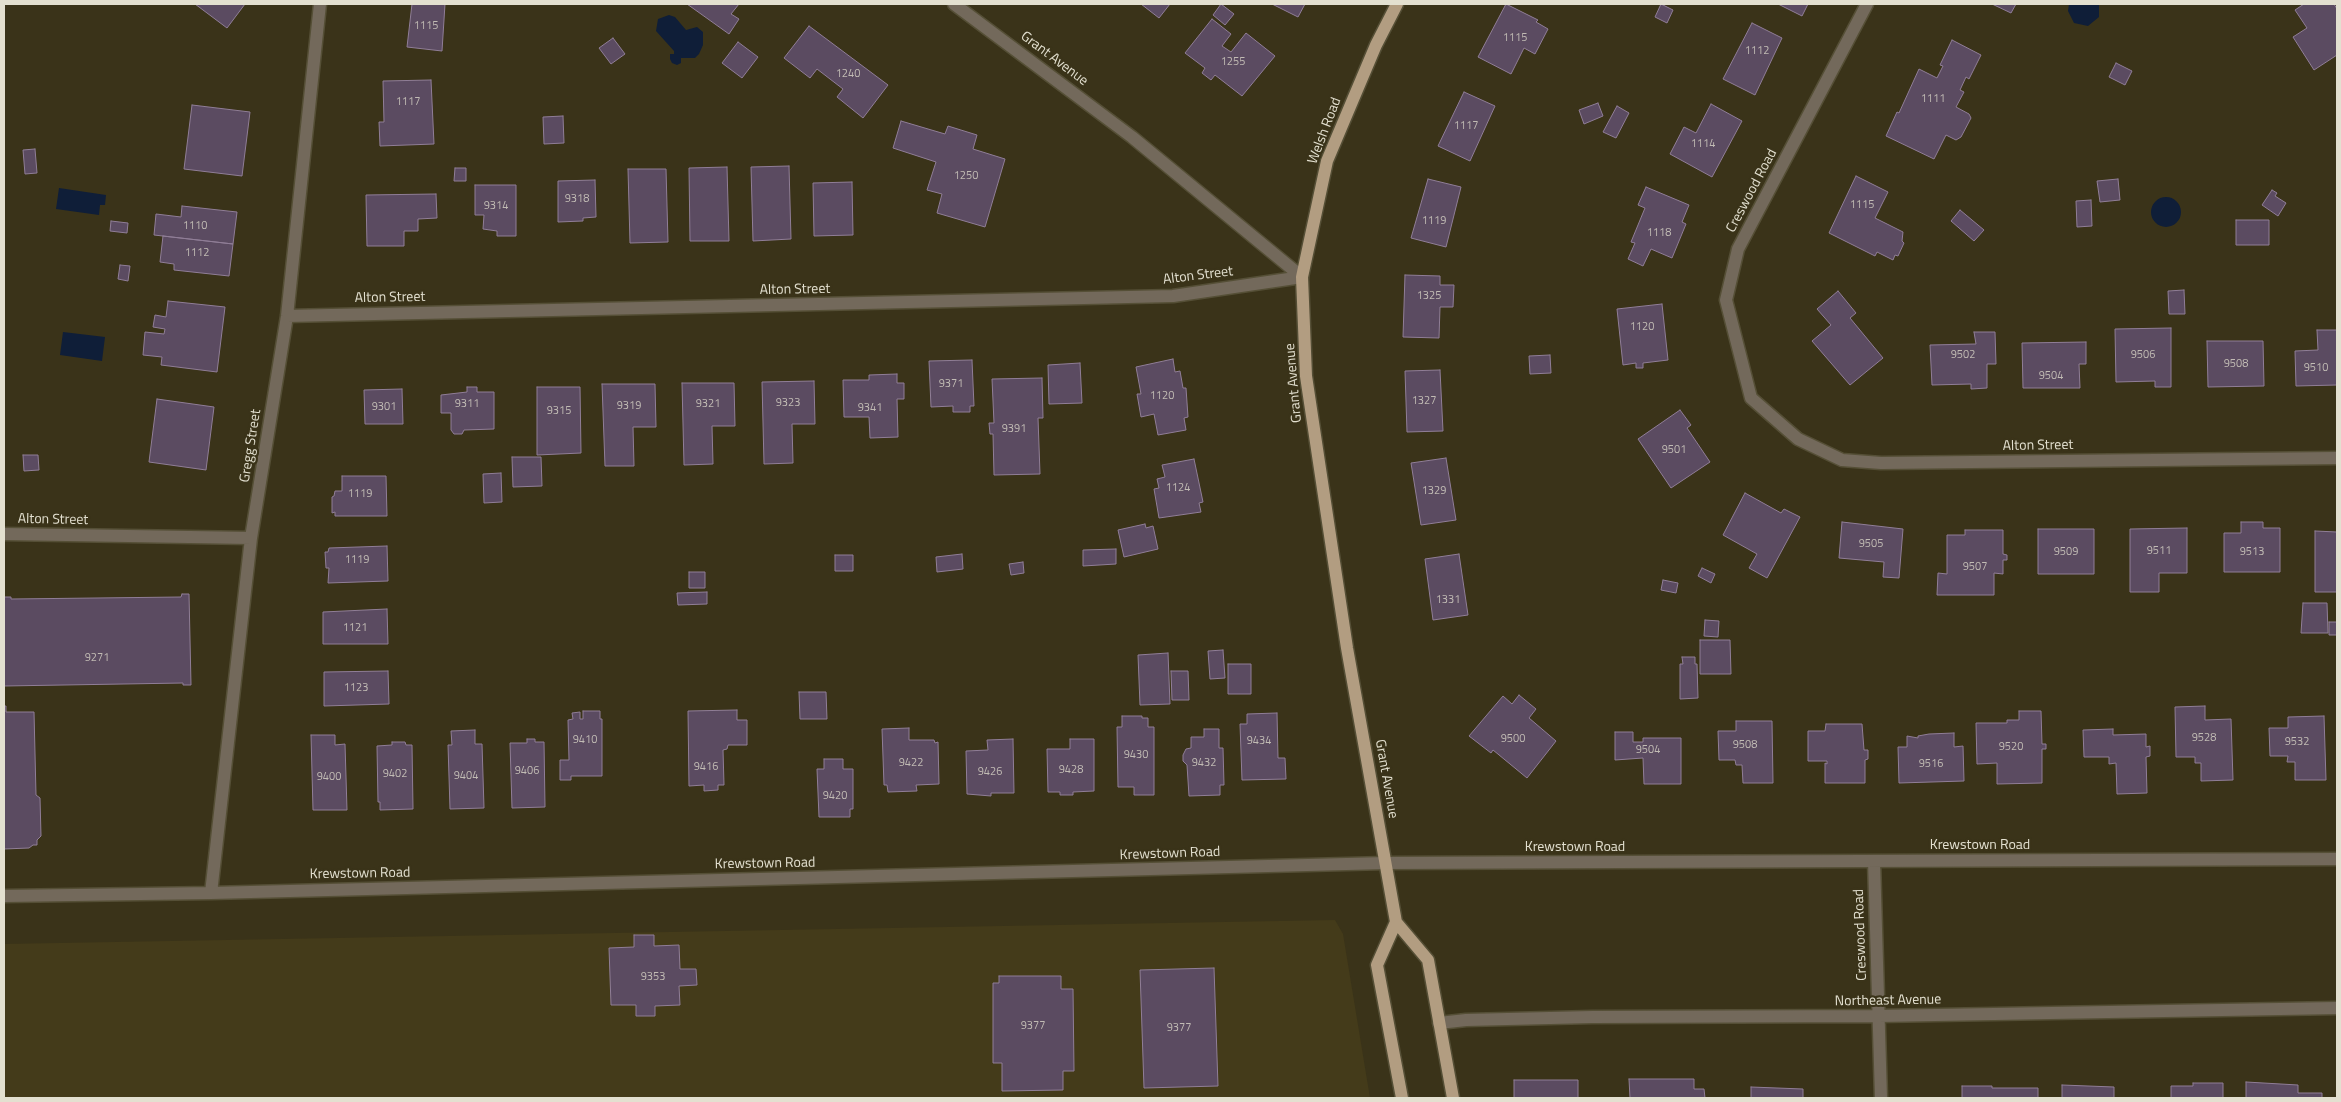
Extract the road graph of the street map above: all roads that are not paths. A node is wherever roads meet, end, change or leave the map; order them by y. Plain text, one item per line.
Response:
1 (320, 4) edge
2 (954, 4) edge
3 (1397, 4) edge
4 (1867, 4) edge
5 (1302, 277) junction
6 (288, 316) junction
7 (1757, 403) joint
8 (2337, 458) edge
9 (4, 534) edge
10 (251, 538) junction
11 (2337, 858) edge
12 (1874, 861) junction
13 (1386, 863) junction
14 (211, 893) junction
15 (4, 896) edge
16 (1396, 922) junction
17 (2337, 1008) edge
18 (1879, 1016) junction
19 (1439, 1023) junction
20 (1402, 1098) edge
21 (1453, 1098) edge
22 (1881, 1098) edge

1 - 6 street, Gregg Street
2 - 5 street, Grant Avenue
3 - 5 main road, Welsh Road
4 - 7 street, Creswood Road
5 - 6 street, Alton Street
5 - 13 main road, Grant Avenue
6 - 10 street, Gregg Street
7 - 8 street, Alton Street
9 - 10 street, Alton Street
10 - 14 street, Gregg Street
11 - 12 street, Krewstown Road
12 - 13 street, Krewstown Road
12 - 18 street, Creswood Road
13 - 14 street, Krewstown Road
13 - 16 main road, Grant Avenue
14 - 15 street, Krewstown Road
16 - 19 main road
16 - 20 main road
17 - 18 street, Northeast Avenue
18 - 19 street, Northeast Avenue
18 - 22 street, Creswood Road
19 - 21 main road

